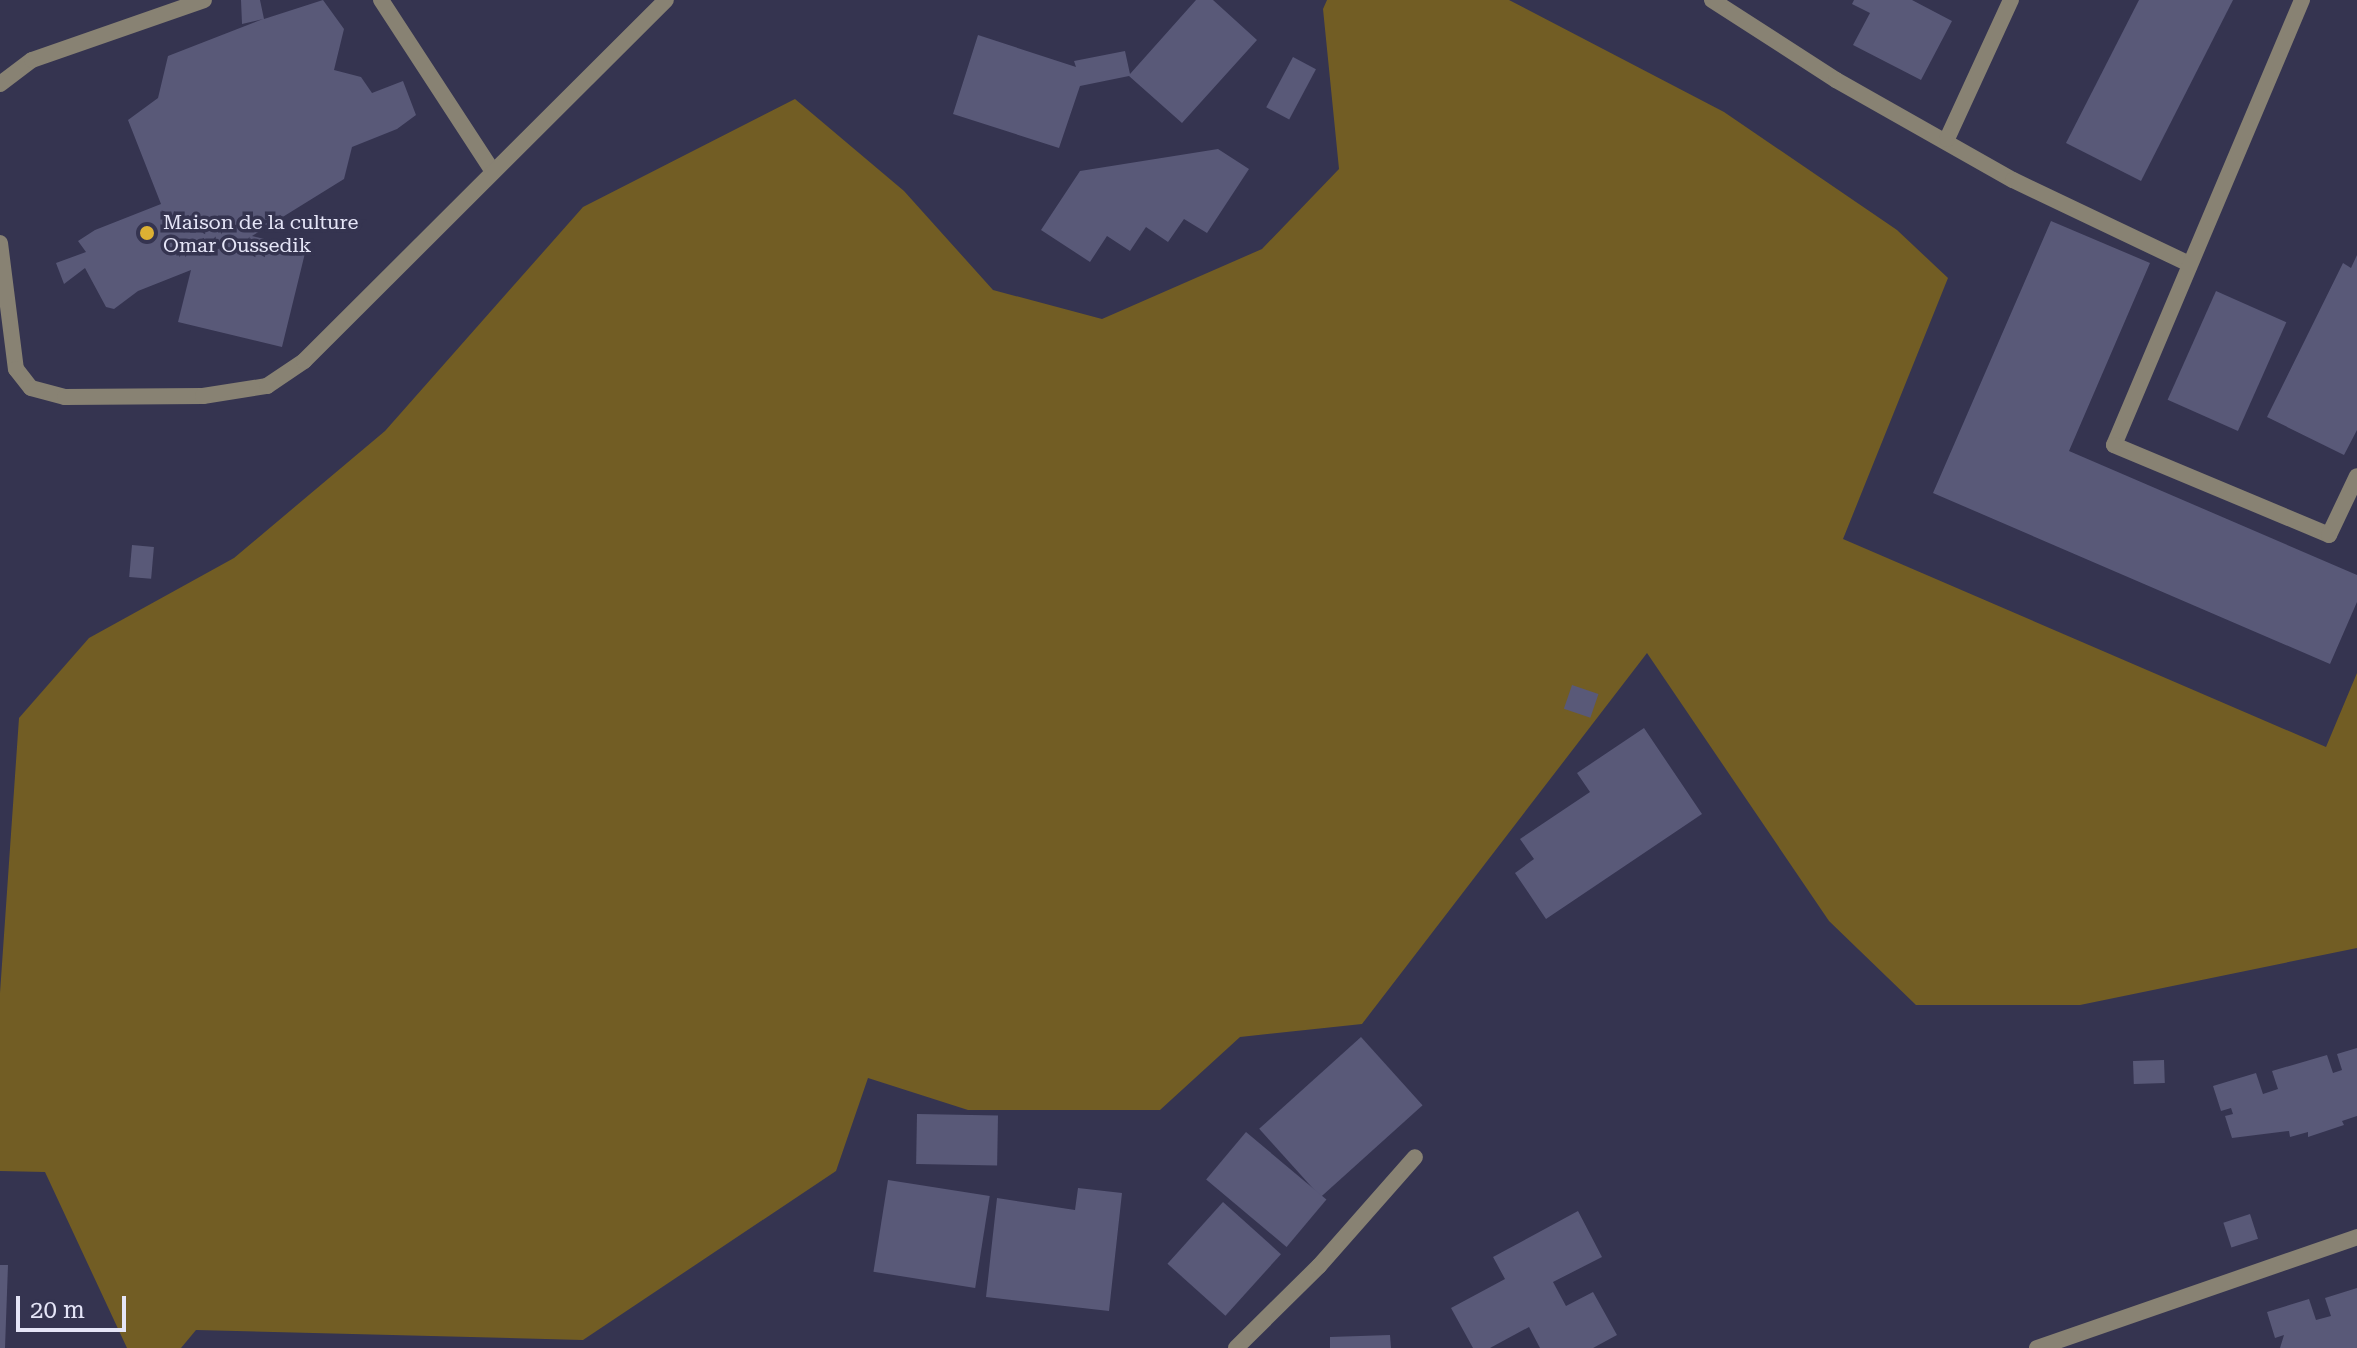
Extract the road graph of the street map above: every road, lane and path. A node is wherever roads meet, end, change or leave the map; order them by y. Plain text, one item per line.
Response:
1 (204, 0) edge
2 (381, 0) edge
3 (666, 0) edge
4 (2011, 0) edge
5 (2302, 0) edge
6 (1717, 1) edge
7 (0, 84) edge
8 (1947, 139) junction
9 (493, 172) junction
10 (0, 243) edge
11 (2187, 263) junction
12 (2357, 476) edge
13 (1415, 1157) dead end
14 (2357, 1237) edge
15 (1236, 1348) edge
16 (2037, 1348) edge

1 - 7 street
2 - 9 street
3 - 9 street
4 - 8 street
5 - 11 street
6 - 8 street
8 - 11 street
9 - 10 street
11 - 12 street
13 - 15 street
14 - 16 street

